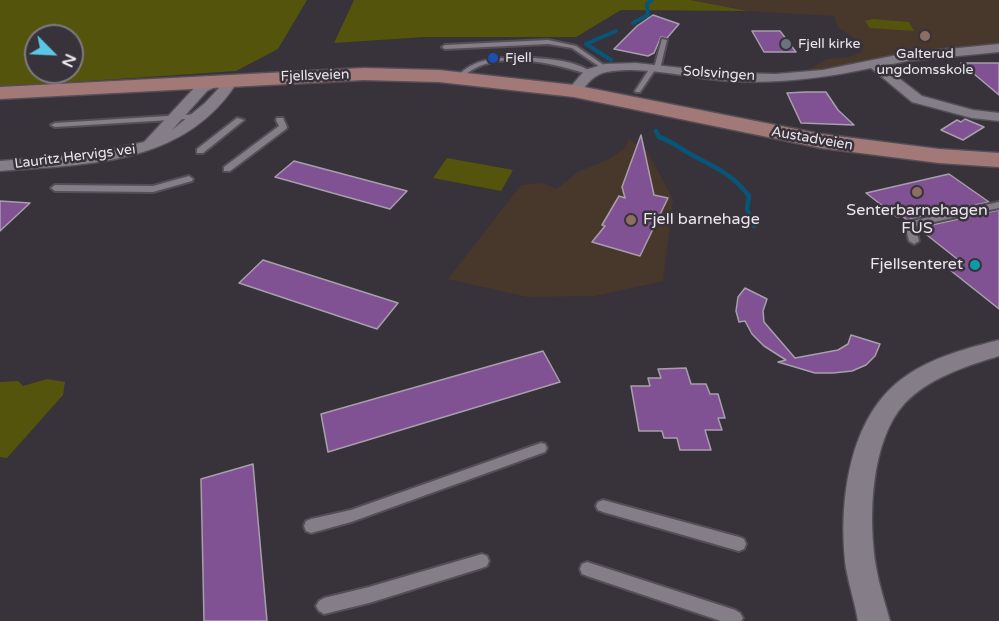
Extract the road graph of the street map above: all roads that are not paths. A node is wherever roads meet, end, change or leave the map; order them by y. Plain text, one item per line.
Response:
1 (664, 40) dead end
2 (445, 47) dead end
3 (999, 48) edge
4 (872, 63) junction
5 (605, 68) junction
6 (655, 69) junction
7 (590, 73) junction
8 (460, 77) junction
9 (218, 80) junction
10 (574, 91) junction
11 (0, 93) edge
12 (633, 97) junction
13 (199, 116) junction
14 (999, 117) edge
15 (173, 118) junction
16 (240, 120) dead end
17 (280, 120) dead end
18 (55, 124) dead end
19 (149, 146) junction
20 (200, 152) dead end
21 (999, 160) edge
22 (0, 166) edge
23 (227, 169) dead end
24 (189, 179) dead end
25 (55, 188) dead end
26 (999, 204) edge
27 (914, 241) dead end
28 (999, 348) edge
29 (541, 448) dead end
30 (603, 506) dead end
31 (311, 526) dead end
32 (739, 544) dead end
33 (482, 561) dead end
34 (587, 569) dead end
35 (324, 606) dead end
36 (735, 618) dead end
37 (874, 621) edge

1 - 6 lane
2 - 5 lane
3 - 4 street, Solsvingen
4 - 6 street, Solsvingen
4 - 14 street
5 - 6 street, Solsvingen
5 - 7 street, Solsvingen
6 - 12 lane
7 - 8 lane
7 - 10 street, Solsvingen
8 - 9 main road, Fjellsveien
8 - 10 main road, Fjellsveien
9 - 11 main road, Fjellsveien
9 - 13 street, Lauritz Hervigs vei
9 - 15 street, Lauritz Hervigs vei
10 - 12 main road, Fjellsveien
12 - 21 main road, Austadveien
13 - 15 lane
13 - 19 street, Lauritz Hervigs vei
15 - 18 lane
15 - 19 street, Lauritz Hervigs vei
16 - 20 lane
17 - 23 lane
19 - 22 street, Lauritz Hervigs vei
24 - 25 lane
26 - 27 lane
28 - 37 street
29 - 31 lane
30 - 32 lane
33 - 35 lane
34 - 36 lane

